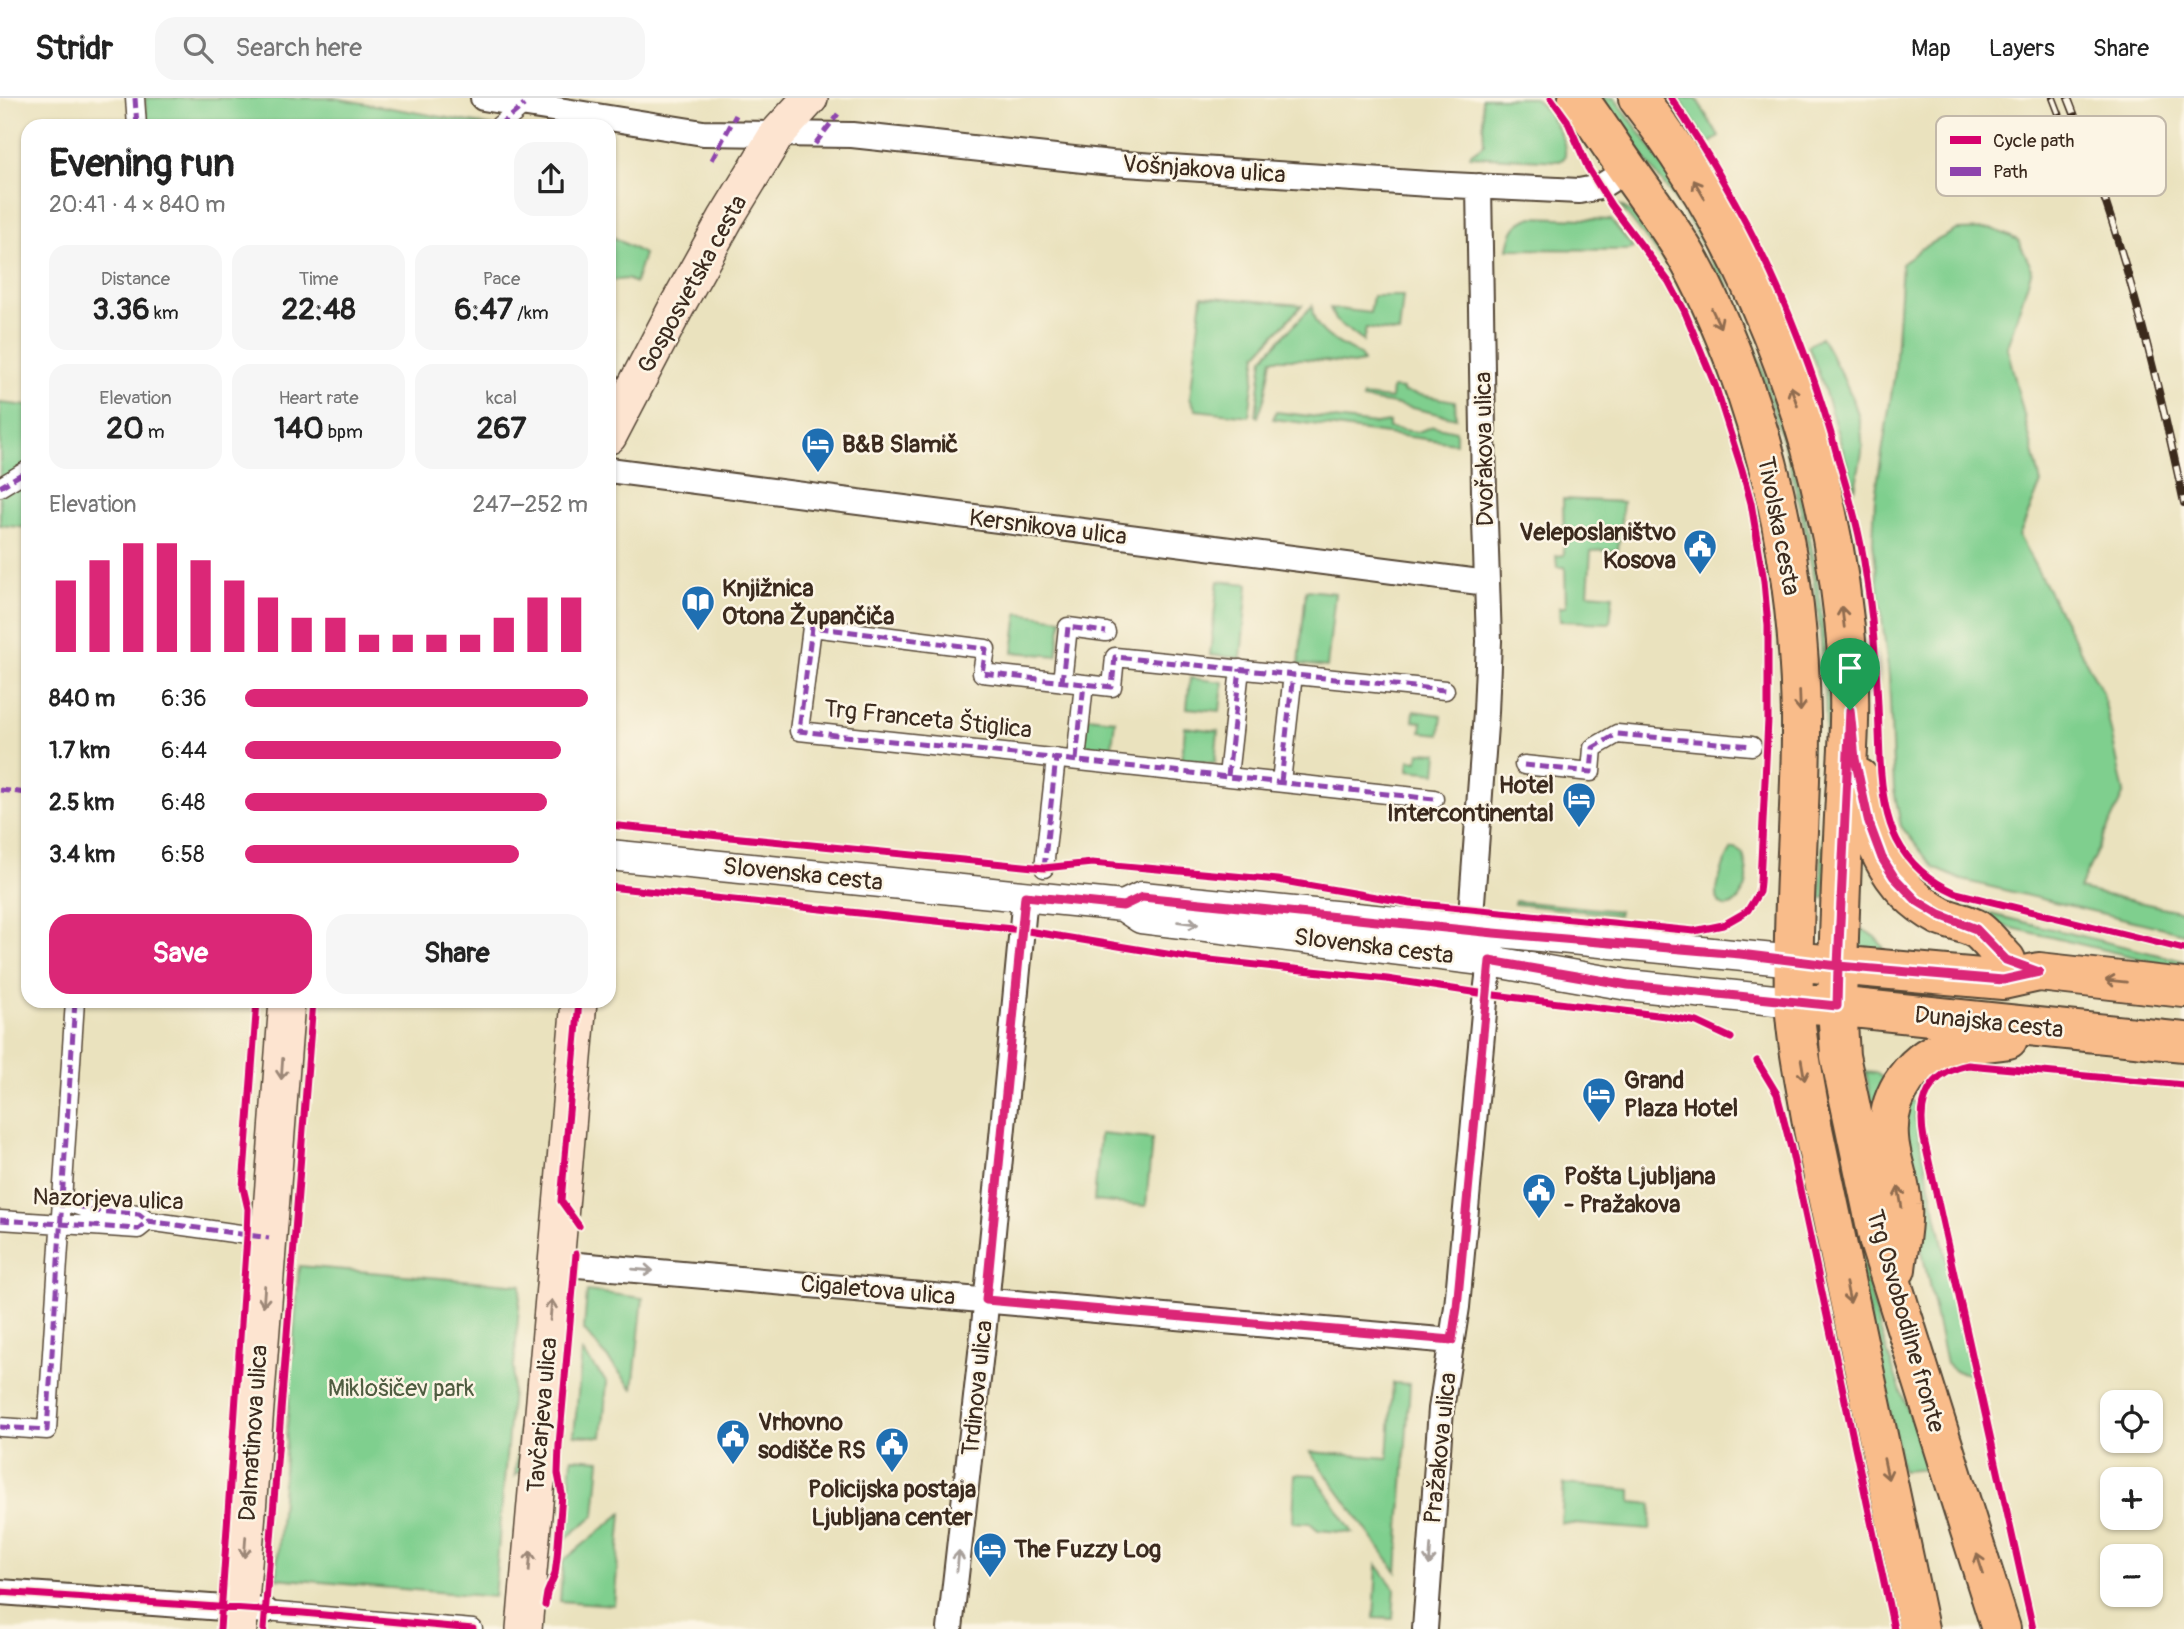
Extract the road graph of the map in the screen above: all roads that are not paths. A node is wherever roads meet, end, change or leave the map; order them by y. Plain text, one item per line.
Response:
1 (135, 98) edge
2 (483, 98) edge
3 (787, 98) edge
4 (810, 98) edge
5 (1578, 98) edge
6 (1638, 98) edge
7 (524, 106) junction
8 (136, 119) edge
9 (508, 119) edge
10 (607, 119) edge
11 (616, 120) edge
12 (777, 134) junction
13 (1628, 169) junction
14 (1479, 187) junction
15 (616, 423) edge
16 (616, 471) edge
17 (21, 474) edge
18 (0, 487) edge
19 (1487, 583) junction
20 (1106, 632) dead end
21 (1240, 669) junction
22 (1293, 674) junction
23 (1062, 682) junction
24 (1084, 684) junction
25 (1445, 690) dead end
26 (1850, 710) junction
27 (1752, 746) dead end
28 (1056, 758) junction
29 (1076, 760) junction
30 (1524, 765) dead end
31 (1228, 776) junction
32 (1281, 782) junction
33 (1434, 799) dead end
34 (1844, 816) junction
35 (616, 856) edge
36 (1044, 868) dead end
37 (1025, 896) junction
38 (1485, 941) junction
39 (1794, 961) junction
40 (1838, 966) junction
41 (2022, 966) junction
42 (2184, 988) edge
43 (1794, 1002) junction
44 (1837, 1006) junction
45 (75, 1008) edge
46 (286, 1008) edge
47 (578, 1008) edge
48 (2060, 1029) junction
49 (2184, 1042) edge
50 (62, 1200) junction
51 (0, 1220) edge
52 (148, 1221) junction
53 (60, 1223) junction
54 (262, 1237) junction
55 (555, 1263) junction
56 (1895, 1289) junction
57 (986, 1300) junction
58 (1452, 1340) junction
59 (0, 1427) edge
60 (0, 1591) edge
61 (248, 1616) edge
62 (473, 1629) edge
63 (524, 1629) edge
64 (950, 1629) edge
65 (1425, 1629) edge
66 (1919, 1629) edge
67 (2001, 1629) edge

1 - 8 street
2 - 7 street, Vošnjakova ulica
3 - 12 main road, Gosposvetska cesta
4 - 12 main road, Gosposvetska cesta
5 - 13 main road, Tivolska cesta
26 -> 6 main road, Tivolska cesta
7 - 9 street
7 - 10 street, Vošnjakova ulica
11 - 12 street, Vošnjakova ulica
12 - 14 street, Vošnjakova ulica
12 - 15 main road, Gosposvetska cesta
13 - 14 street, Vošnjakova ulica
13 -> 39 main road, Tivolska cesta
14 - 19 street, Dvořakova ulica
16 - 19 street, Kersnikova ulica
17 - 18 street
19 - 38 street, Dvořakova ulica
20 - 23 street
21 - 22 street, Trg Franceta Štiglica
21 - 24 street, Trg Franceta Štiglica
21 - 31 street
22 - 25 street, Trg Franceta Štiglica
22 - 32 street
23 - 24 street, Trg Franceta Štiglica
23 - 28 street, Trg Franceta Štiglica
24 - 29 street
26 - 34 main road, Tivolska cesta
26 - 41 main road
27 - 30 street
28 - 29 street, Trg Franceta Štiglica
28 - 36 street, Trg Franceta Štiglica
29 - 31 street, Trg Franceta Štiglica
31 - 32 street, Trg Franceta Štiglica
32 - 33 street, Trg Franceta Štiglica
34 - 40 main road, Tivolska cesta
34 - 41 main road
35 - 37 street, Slovenska cesta
37 - 38 street, Slovenska cesta
37 - 57 street, Trdinova ulica
38 - 39 street, Slovenska cesta
38 - 43 street, Slovenska cesta
38 - 58 street, Pražakova ulica
39 - 40 main road, Dunajska cesta
39 - 43 main road, Tivolska cesta
40 - 41 main road, Dunajska cesta
40 - 44 main road, Tivolska cesta
42 -> 41 main road, Dunajska cesta
43 - 44 main road, Dunajska cesta
43 -> 66 main road, Trg Osvobodilne fronte
44 - 48 main road, Dunajska cesta
44 - 56 main road, Trg Osvobodilne fronte
45 - 50 street
46 -> 54 main road, Dalmatinova ulica
47 - 55 main road, Tavčarjeva ulica
48 - 49 main road, Dunajska cesta
56 -> 48 main road
50 - 52 street
50 - 53 street
51 - 53 street, Nazorjeva ulica
52 - 53 street, Nazorjeva ulica
52 - 54 street, Nazorjeva ulica
53 - 59 street
54 -> 61 main road, Dalmatinova ulica
55 -> 57 street, Cigaletova ulica
63 -> 55 main road, Tavčarjeva ulica
67 -> 56 main road, Trg Osvobodilne fronte
57 - 58 street, Cigaletova ulica
64 -> 57 street, Trdinova ulica
58 -> 65 street, Pražakova ulica
60 - 61 street
61 - 62 street

